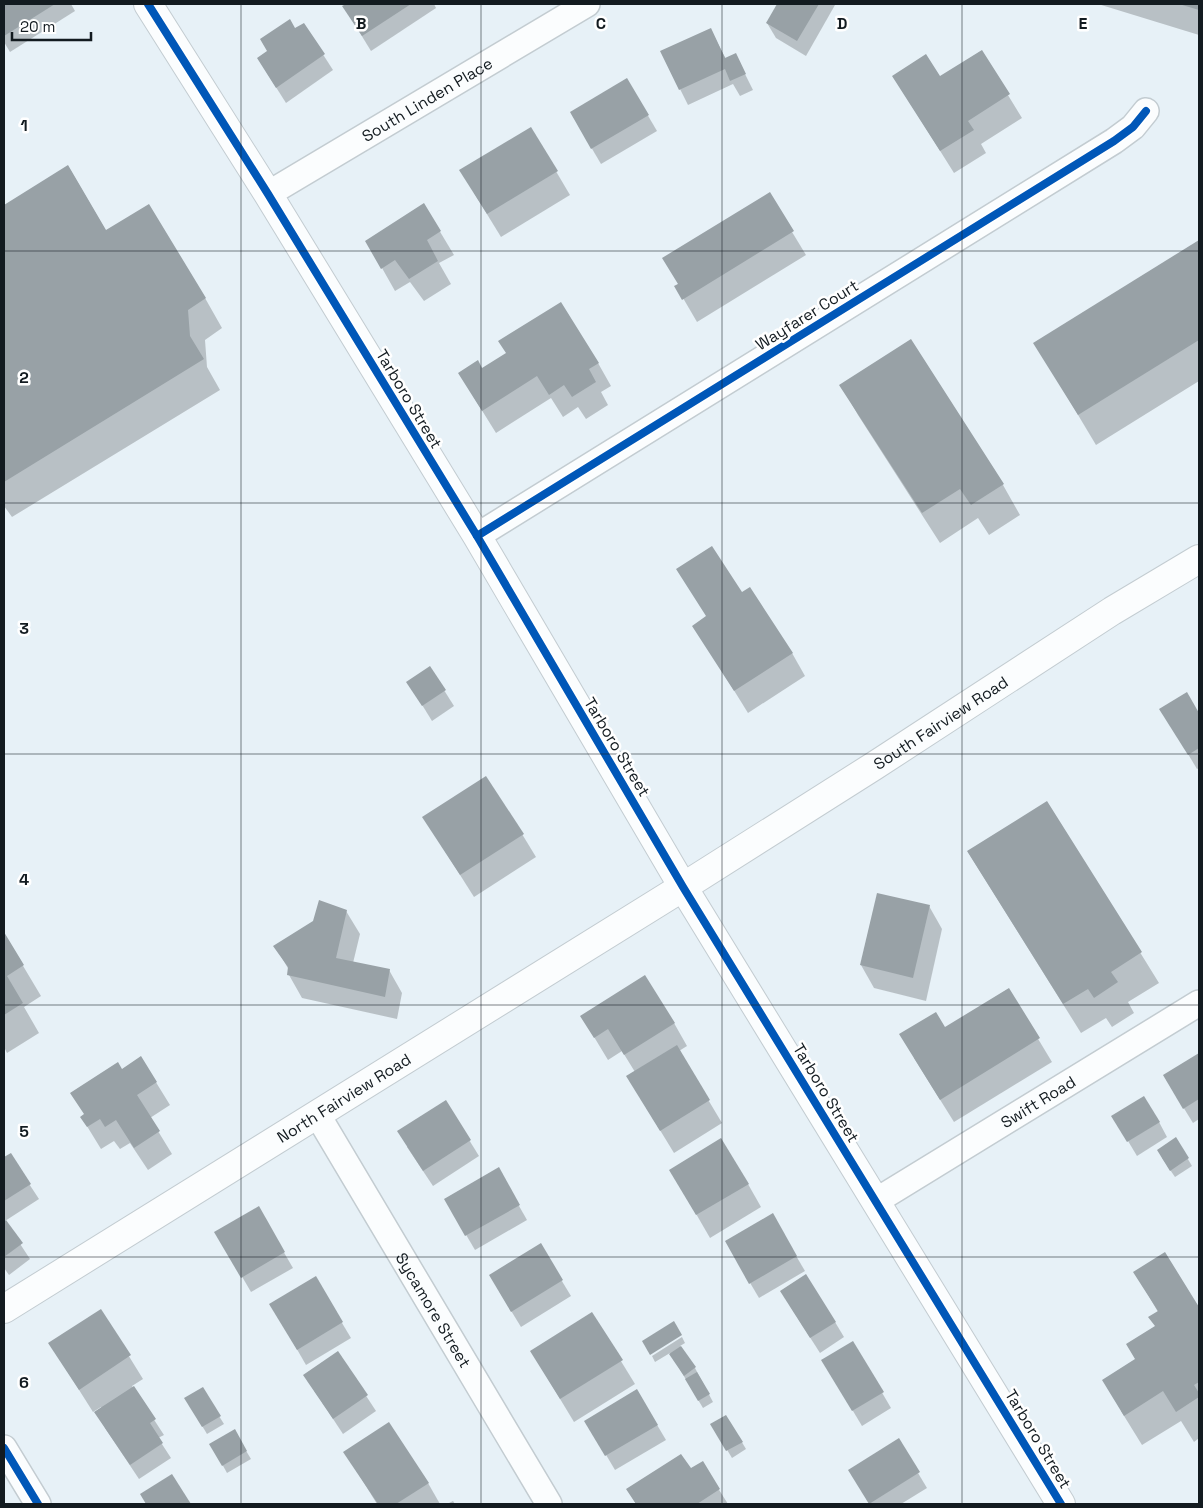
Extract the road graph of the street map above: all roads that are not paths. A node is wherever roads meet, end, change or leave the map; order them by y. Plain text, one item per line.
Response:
1 (148, 4) edge
2 (587, 4) edge
3 (1146, 111) dead end
4 (268, 194) junction
5 (476, 536) junction
6 (1199, 559) edge
7 (683, 886) junction
8 (1199, 1003) edge
9 (317, 1114) junction
10 (876, 1201) junction
11 (4, 1309) edge
12 (4, 1448) edge
13 (38, 1504) edge
14 (549, 1504) edge
15 (1061, 1504) edge

1 - 4 street, Tarboro Street
2 - 4 street, South Linden Place
3 - 5 street, Wayfarer Court
4 - 5 street, Tarboro Street
5 - 7 street, Tarboro Street
6 - 7 street, South Fairview Road
7 - 9 street, North Fairview Road
7 - 10 street, Tarboro Street
8 - 10 street, Swift Road
9 - 11 street, North Fairview Road
9 - 14 street, Sycamore Street
10 - 15 street, Tarboro Street
12 - 13 street

